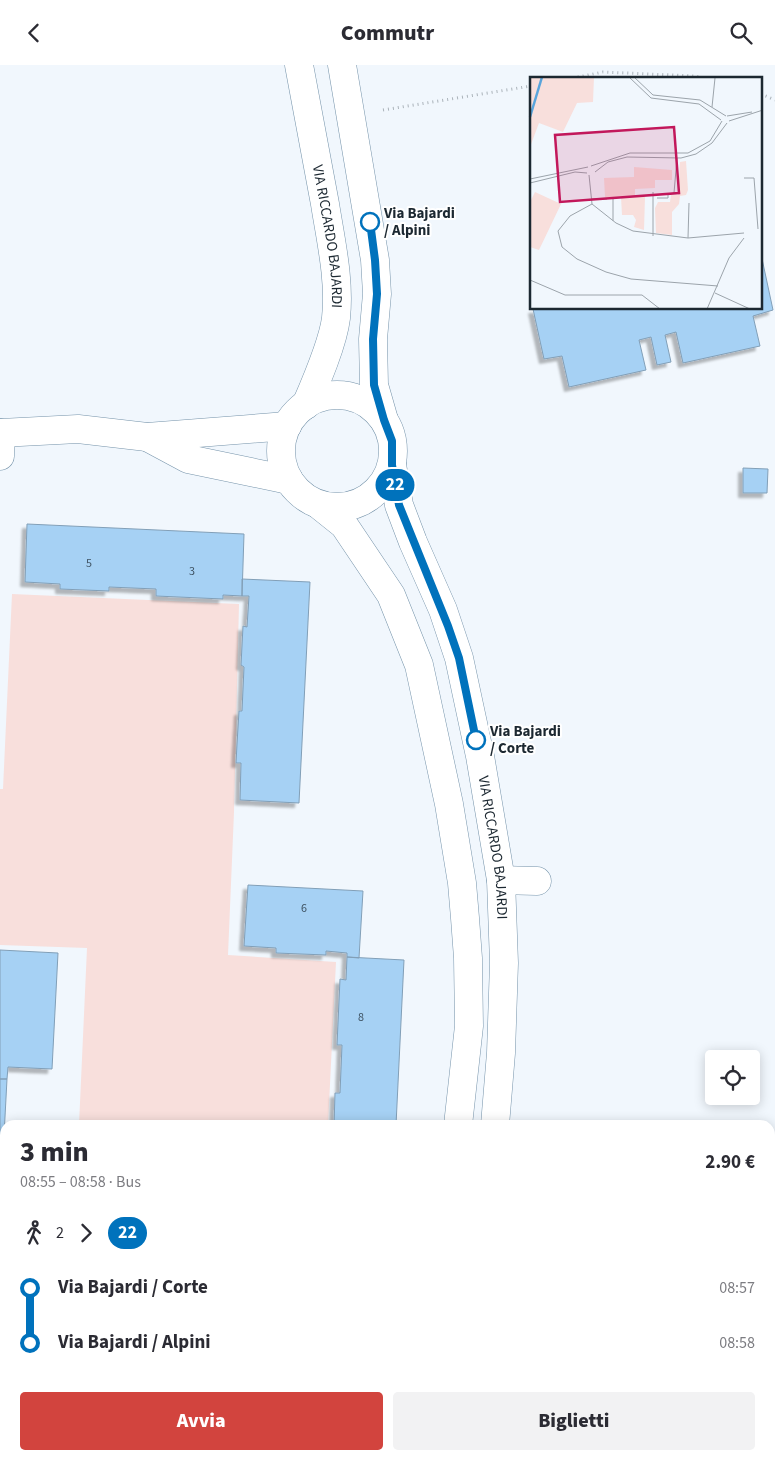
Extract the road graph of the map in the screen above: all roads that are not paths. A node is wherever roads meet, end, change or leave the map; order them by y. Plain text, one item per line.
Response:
1 (300, 65) edge
2 (342, 65) edge
3 (306, 405) junction
4 (384, 420) junction
5 (287, 426) junction
6 (147, 437) junction
7 (0, 440) edge
8 (392, 465) junction
9 (289, 479) junction
10 (319, 505) junction
11 (501, 880) junction
12 (537, 881) dead end
13 (459, 1120) edge
14 (495, 1120) edge

1 - 3 street, VIA RICCARDO BAJARDI
2 - 4 street, VIA RICCARDO BAJARDI
3 - 4 street, VIA RICCARDO BAJARDI
3 - 5 street, VIA RICCARDO BAJARDI
4 - 8 street, VIA RICCARDO BAJARDI
5 - 6 street
5 - 9 street, VIA RICCARDO BAJARDI
6 - 7 street
6 - 9 street
8 - 10 street, VIA RICCARDO BAJARDI
8 - 11 street, VIA RICCARDO BAJARDI
9 - 10 street, VIA RICCARDO BAJARDI
10 - 13 street, VIA RICCARDO BAJARDI
11 - 12 street
11 - 14 street, VIA RICCARDO BAJARDI

